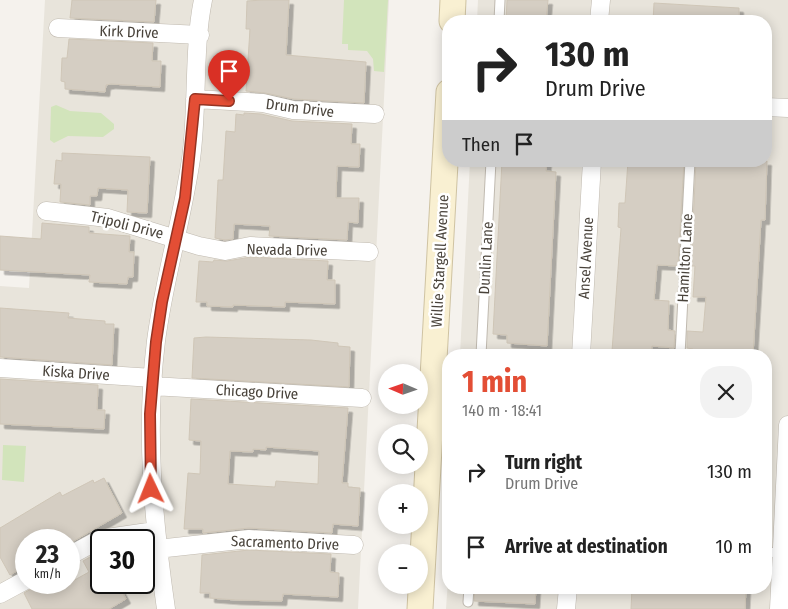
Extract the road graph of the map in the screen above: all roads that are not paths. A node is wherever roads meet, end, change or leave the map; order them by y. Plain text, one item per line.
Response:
1 (203, 0) edge
2 (453, 0) edge
3 (500, 0) edge
4 (601, 0) edge
5 (452, 15) edge
6 (499, 15) edge
7 (600, 15) edge
8 (58, 28) dead end
9 (200, 35) junction
10 (195, 99) junction
11 (772, 107) edge
12 (788, 108) edge
13 (375, 114) dead end
14 (445, 167) edge
15 (491, 167) edge
16 (592, 167) edge
17 (690, 167) edge
18 (46, 212) dead end
19 (177, 238) junction
20 (369, 252) dead end
21 (481, 349) edge
22 (581, 349) edge
23 (680, 349) edge
24 (0, 368) edge
25 (152, 382) junction
26 (362, 398) dead end
27 (788, 425) edge
28 (154, 529) edge
29 (155, 537) edge
30 (354, 545) dead end
31 (780, 548) edge
32 (157, 549) junction
33 (15, 586) edge
34 (0, 594) edge
35 (469, 594) edge
36 (567, 594) edge
37 (468, 602) dead end
38 (166, 609) edge
39 (420, 609) edge
40 (566, 609) edge
41 (779, 609) edge

1 - 9 street
2 - 5 street
3 - 6 lane
4 - 7 street
8 - 9 street, Kirk Drive
9 - 10 street
10 - 13 street, Drum Drive
10 - 19 street
11 - 12 street
14 - 39 street, Willie Stargell Avenue
15 - 21 lane, Dunlin Lane
16 - 22 street, Ansel Avenue
17 - 23 lane, Hamilton Lane
18 - 19 street, Tripoli Drive
19 - 20 street, Nevada Drive
19 - 25 street
24 - 25 street, Kiska Drive
25 - 26 street, Chicago Drive
25 - 28 street
27 - 31 street
29 - 32 street
30 - 32 street, Sacramento Drive
31 - 41 street
32 - 38 street
33 - 34 street
35 - 37 lane
36 - 40 street

